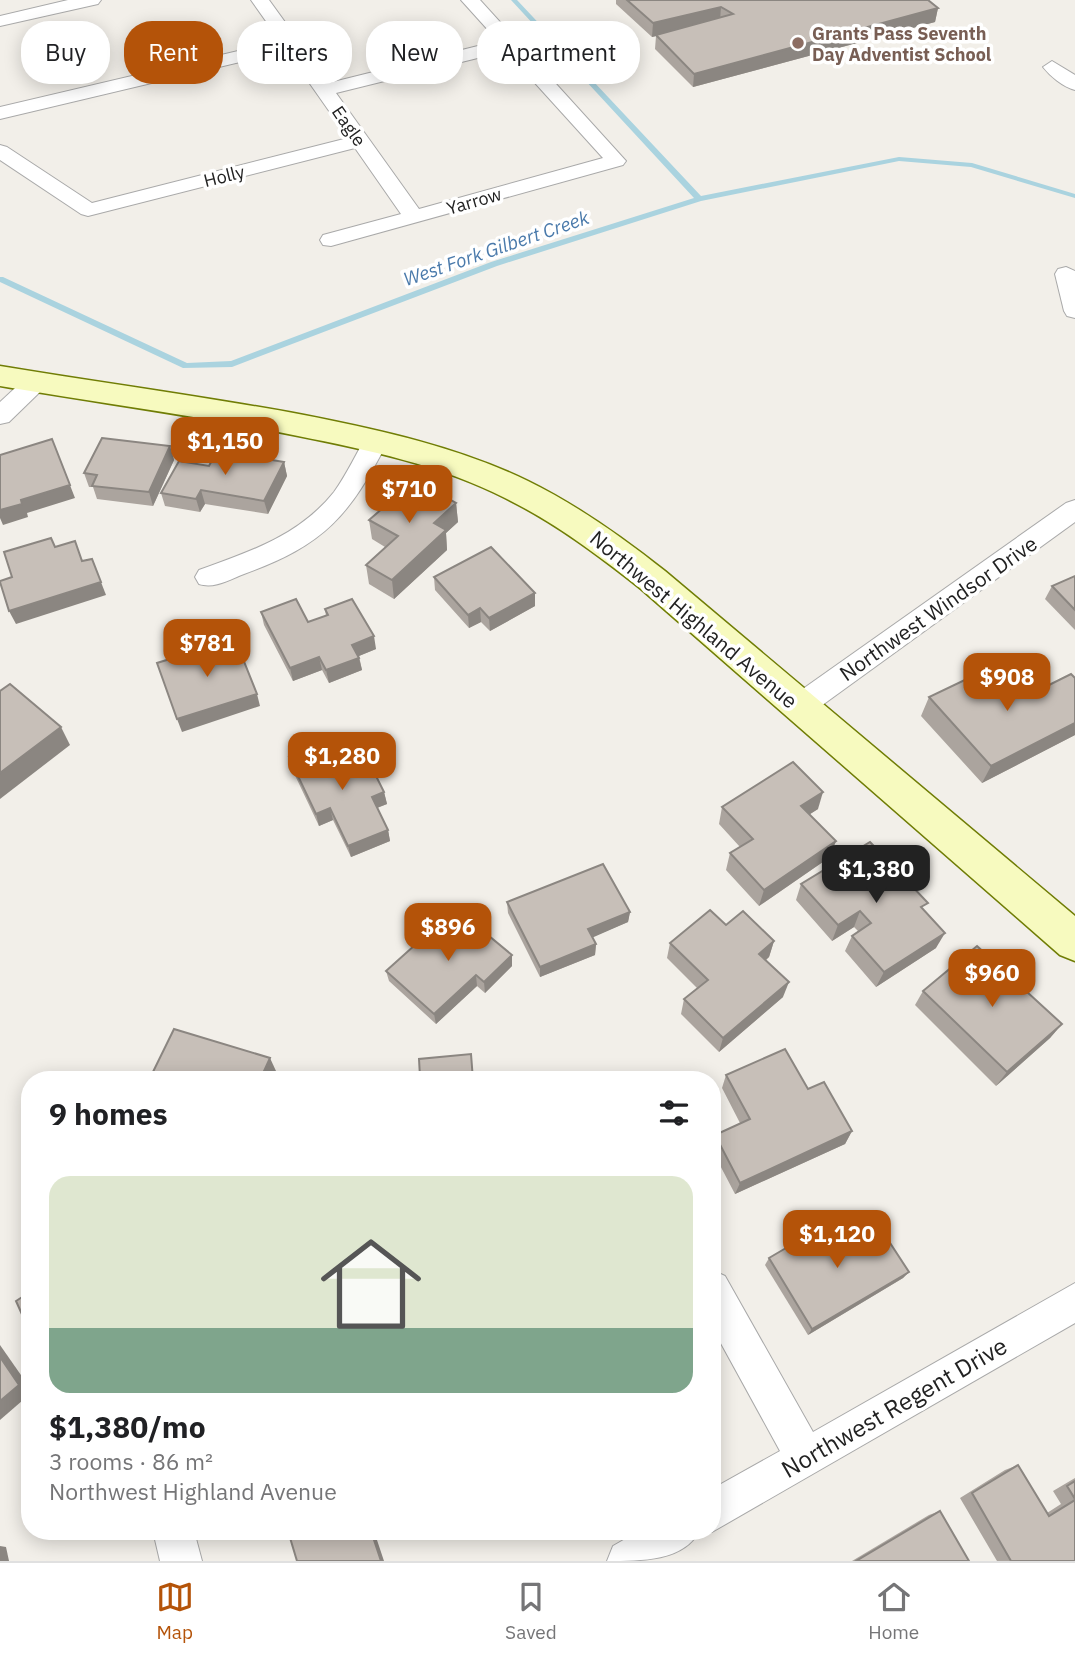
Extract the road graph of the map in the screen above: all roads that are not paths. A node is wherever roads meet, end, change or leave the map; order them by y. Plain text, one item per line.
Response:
1 (92, 0) edge
2 (260, 0) edge
3 (470, 0) edge
4 (0, 21) edge
5 (275, 21) edge
6 (489, 21) edge
7 (477, 52) edge
8 (237, 57) edge
9 (1052, 67) dead end
10 (1075, 83) edge
11 (320, 84) edge
12 (546, 84) edge
13 (324, 90) junction
14 (0, 113) edge
15 (360, 141) junction
16 (0, 151) edge
17 (415, 218) junction
18 (331, 240) dead end
19 (1066, 274) dead end
20 (1075, 311) edge
21 (0, 376) edge
22 (36, 382) junction
23 (0, 416) edge
24 (376, 441) junction
25 (1075, 509) edge
26 (208, 577) dead end
27 (800, 706) junction
28 (1075, 942) edge
29 (1075, 1302) edge
30 (721, 1305) edge
31 (805, 1457) junction
32 (721, 1507) edge
33 (175, 1540) edge
34 (664, 1540) edge
35 (181, 1561) edge
36 (628, 1561) edge

1 - 4 street
2 - 5 street, Eagle
3 - 6 street
7 - 13 street
8 - 14 street
9 - 10 street
11 - 13 street, Eagle
12 - 17 street, Yarrow
13 - 15 street, Eagle
15 - 16 street, Holly
15 - 17 street, Eagle
17 - 18 street, Yarrow
19 - 20 street
21 - 22 main road, Northwest Highland Avenue
22 - 23 street
22 - 24 main road, Northwest Highland Avenue
24 - 26 street
24 - 27 main road, Northwest Highland Avenue
25 - 27 street, Northwest Windsor Drive
27 - 28 main road, Northwest Highland Avenue
29 - 31 street, Northwest Regent Drive
30 - 31 street
31 - 32 street, Northwest Regent Drive
33 - 35 street
34 - 36 street

